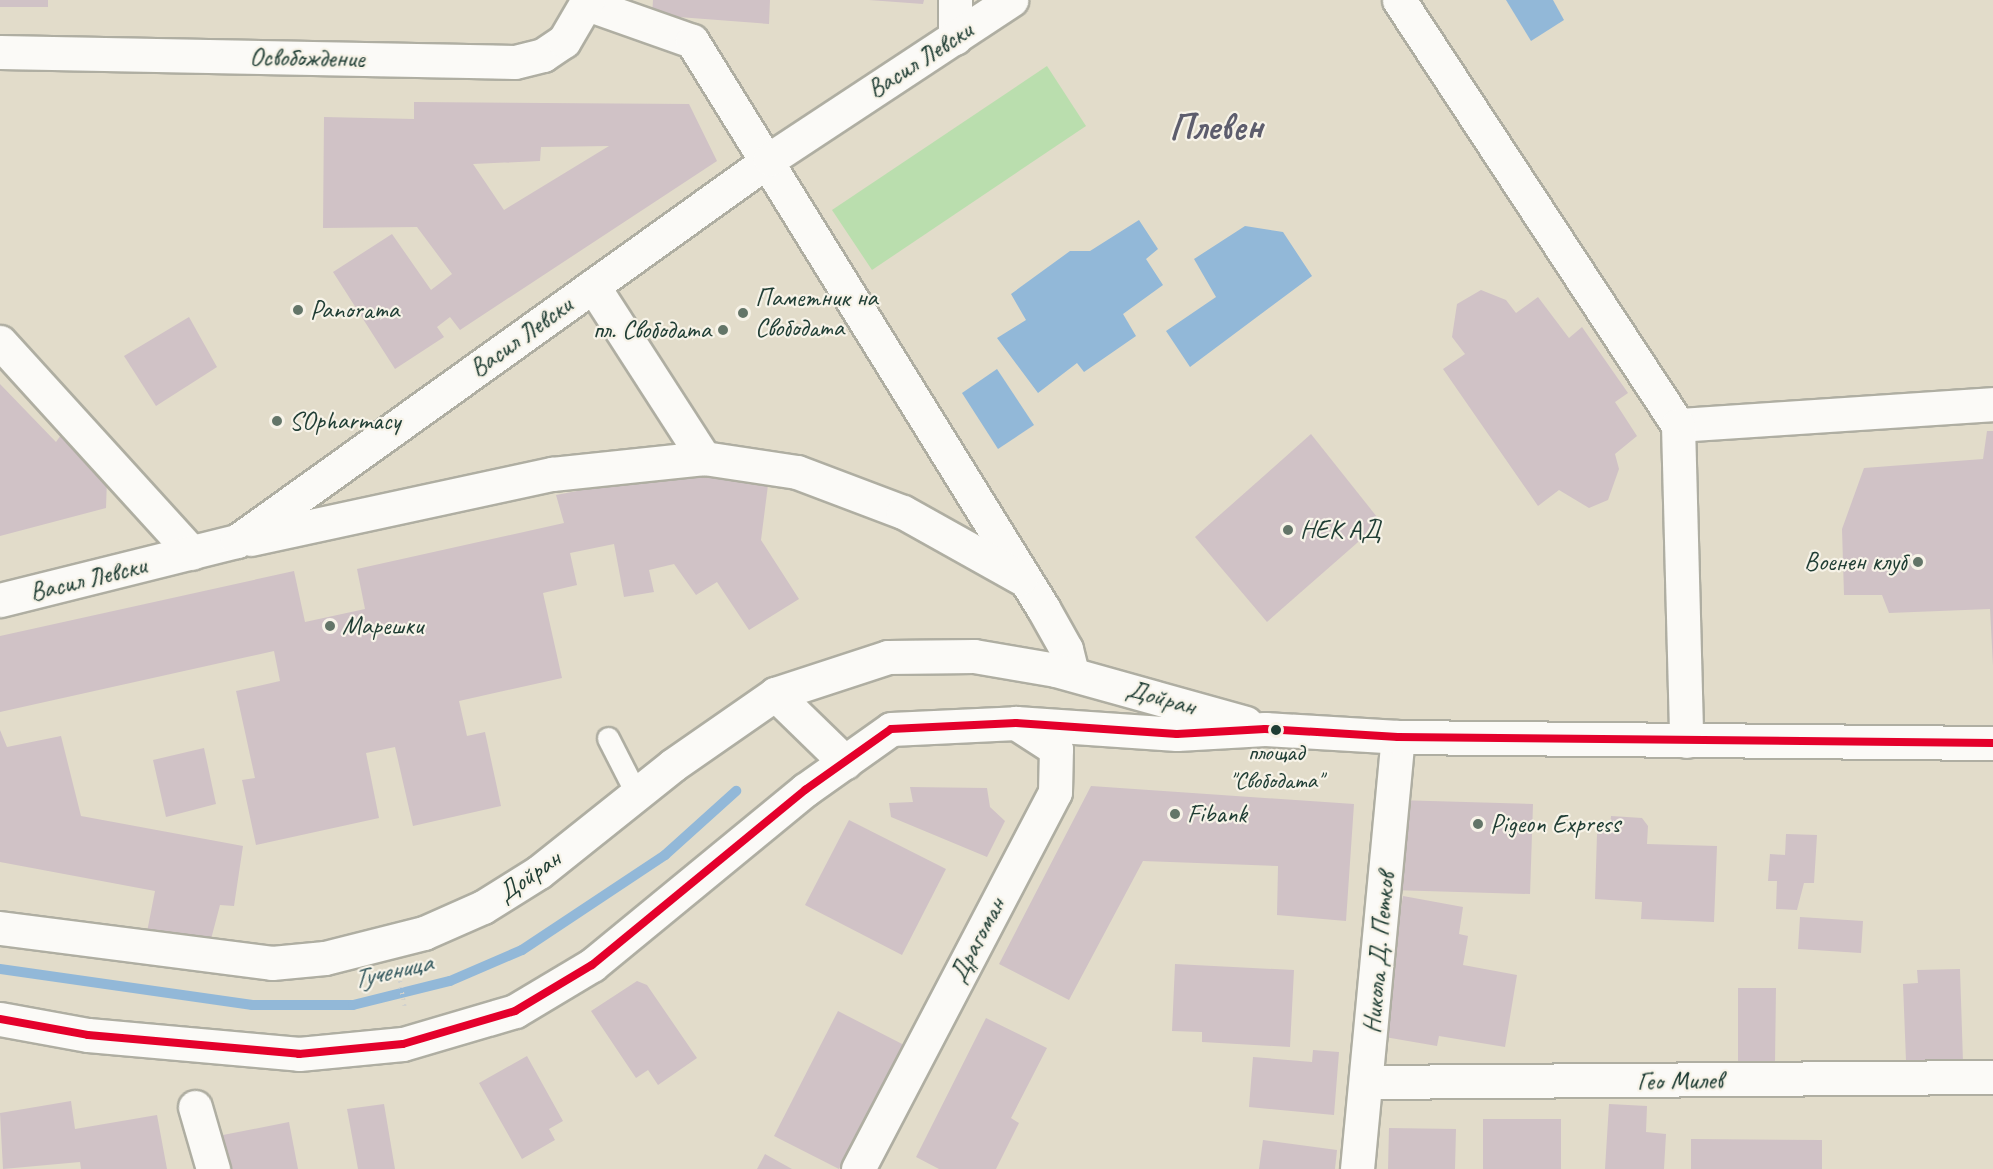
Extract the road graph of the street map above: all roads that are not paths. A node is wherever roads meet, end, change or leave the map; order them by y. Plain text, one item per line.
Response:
1 (955, 0) edge
2 (1011, 0) edge
3 (1400, 0) edge
4 (588, 2) edge
5 (955, 38) junction
6 (0, 52) edge
7 (770, 159) junction
8 (593, 286) junction
9 (0, 342) edge
10 (1993, 404) edge
11 (1678, 425) junction
12 (704, 458) junction
13 (237, 541) junction
14 (192, 553) junction
15 (1022, 579) junction
16 (0, 600) edge
17 (1064, 671) junction
18 (775, 694) junction
19 (1016, 723) junction
20 (1265, 729) junction
21 (1398, 736) junction
22 (608, 738) dead end
23 (1686, 741) junction
24 (1993, 743) edge
25 (845, 762) junction
26 (636, 793) junction
27 (0, 928) edge
28 (0, 1019) edge
29 (1993, 1077) edge
30 (1368, 1082) junction
31 (195, 1107) dead end
32 (213, 1169) edge
33 (858, 1169) edge
34 (1357, 1169) edge

1 - 5 street
2 - 5 street, Васил Левски
3 - 11 street
4 - 6 street, Освобождение
4 - 7 street
5 - 7 street, Васил Левски
7 - 8 street, Васил Левски
7 - 15 street
8 - 12 street
8 - 13 street, Васил Левски
9 - 14 street
10 - 11 street
11 - 23 street
12 - 13 street
12 - 15 street
13 - 14 street, Васил Левски
14 - 16 street, Васил Левски
15 - 17 street
17 - 18 street, Дойран
17 - 20 street, Дойран
18 - 25 street
18 - 26 street, Дойран
19 - 20 street, Дойран
19 - 25 street, Дойран
19 - 33 street, Драгоман
20 - 21 street, Дойран
21 - 23 street, Дойран
21 - 30 street, Никола Д. Петков
22 - 26 lane
23 - 24 street, Дойран
25 - 28 street, Дойран
26 - 27 street, Дойран
29 - 30 street, Гео Милев
30 - 34 street, Никола Д. Петков
31 - 32 street

